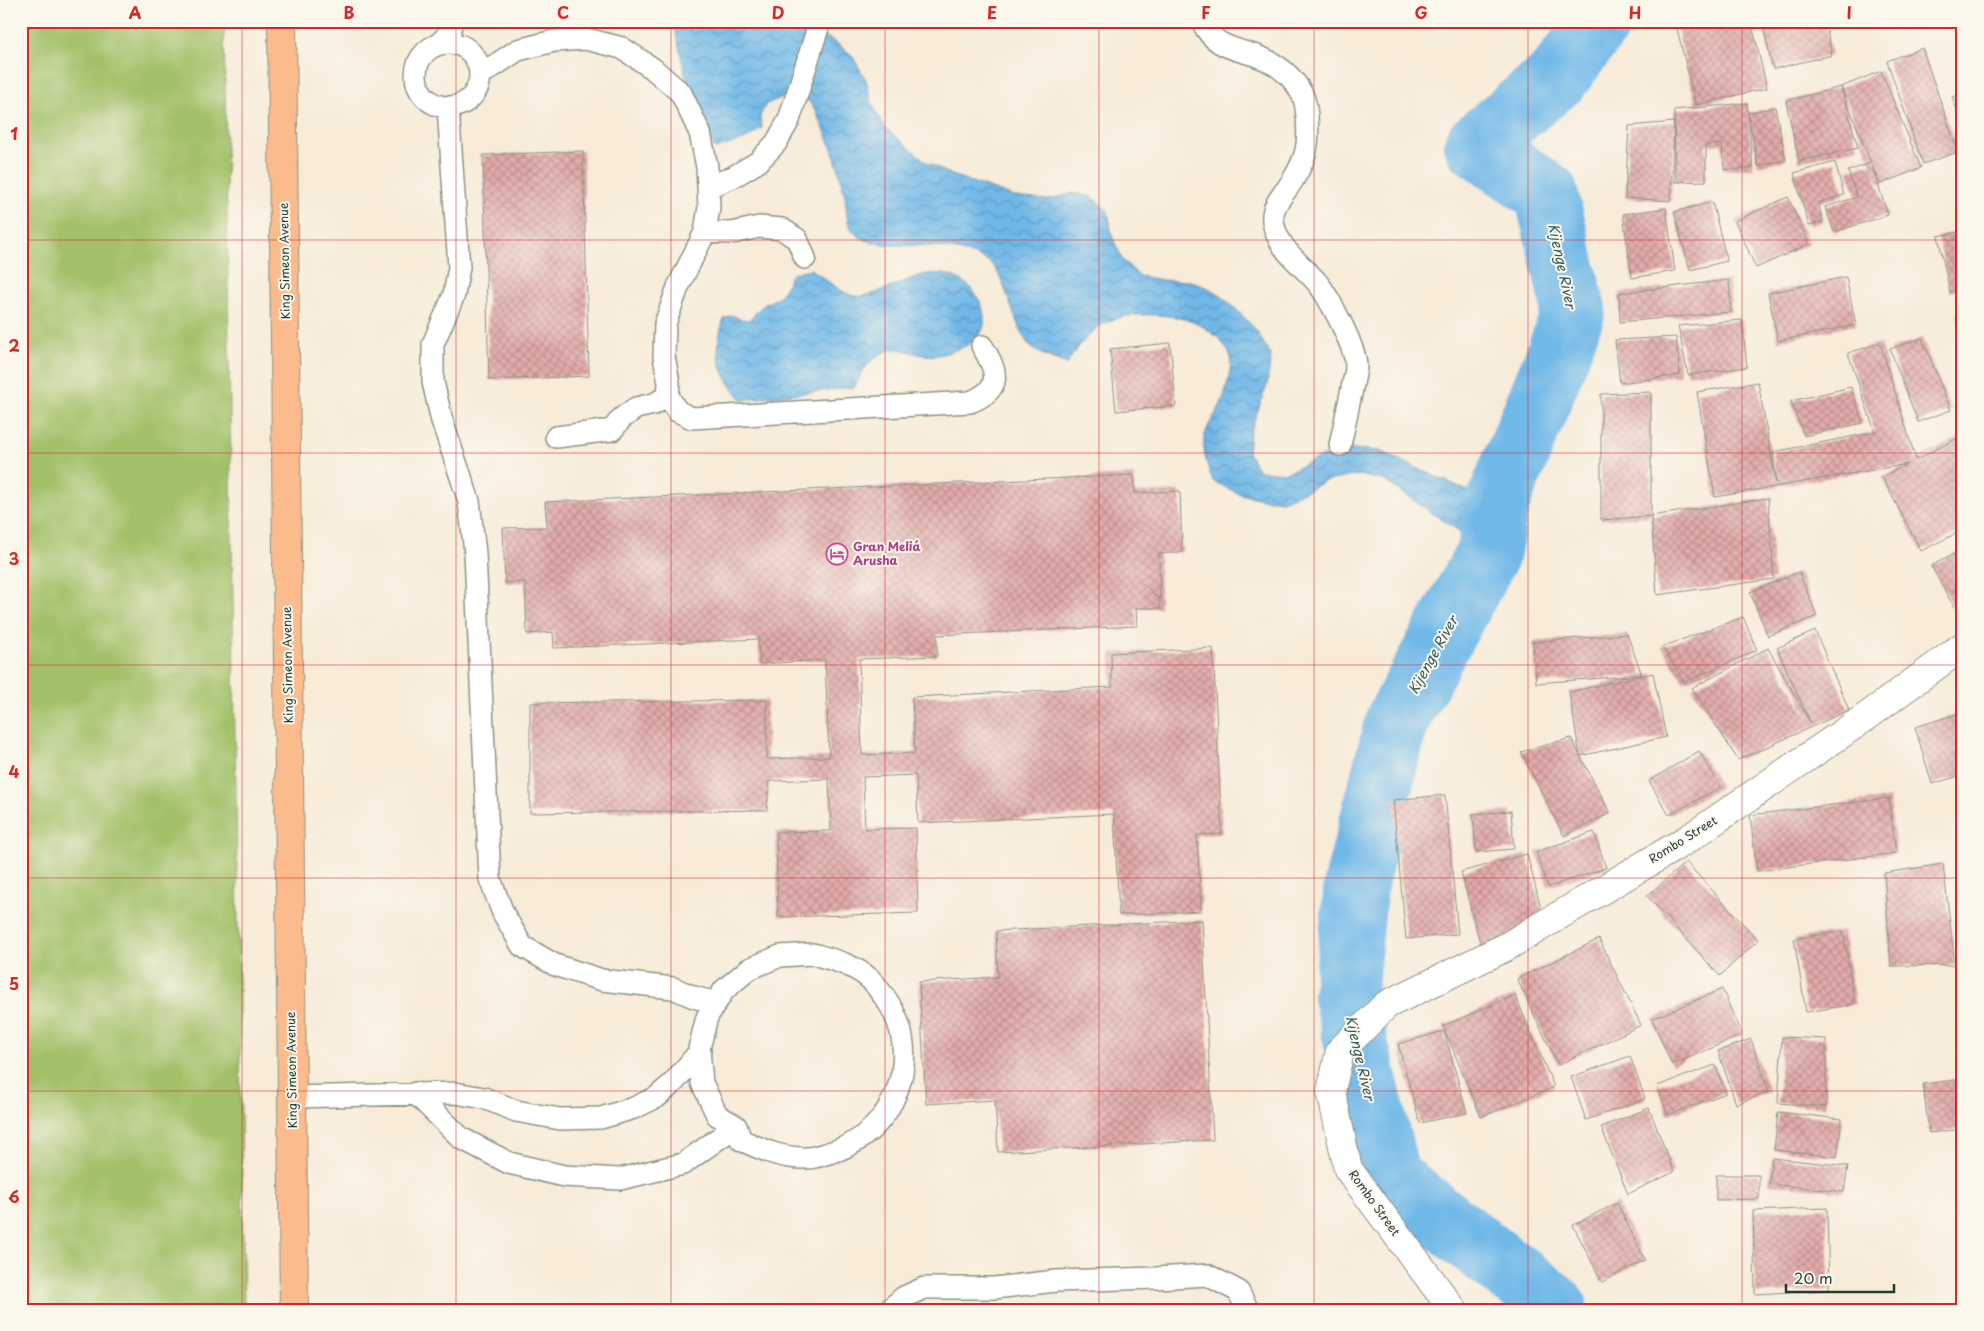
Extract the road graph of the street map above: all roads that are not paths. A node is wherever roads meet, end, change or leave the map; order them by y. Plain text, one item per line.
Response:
1 (282, 21) edge
2 (451, 21) edge
3 (820, 21) edge
4 (1202, 21) edge
5 (439, 44) junction
6 (480, 75) junction
7 (448, 107) junction
8 (709, 187) junction
9 (705, 232) junction
10 (805, 258) dead end
11 (982, 346) dead end
12 (668, 396) junction
13 (556, 437) dead end
14 (1340, 444) dead end
15 (1963, 646) edge
16 (716, 1003) junction
17 (700, 1051) junction
18 (416, 1093) junction
19 (292, 1097) junction
20 (736, 1126) junction
21 (294, 1310) edge
22 (889, 1310) edge
23 (1248, 1310) edge
24 (1453, 1310) edge

1 - 19 main road, King Simeon Avenue
2 - 5 lane
3 - 8 lane
4 - 14 lane
5 - 6 lane
5 - 7 lane
6 - 7 lane
6 - 8 lane
7 - 16 lane
8 - 9 lane
9 - 10 lane
9 - 12 lane
11 - 12 lane
12 - 13 lane
15 - 24 street, Rombo Street
16 - 17 lane
16 - 20 lane
17 - 18 lane
17 - 20 lane
18 - 19 lane
18 - 20 lane
19 - 21 main road, King Simeon Avenue
22 - 23 lane

